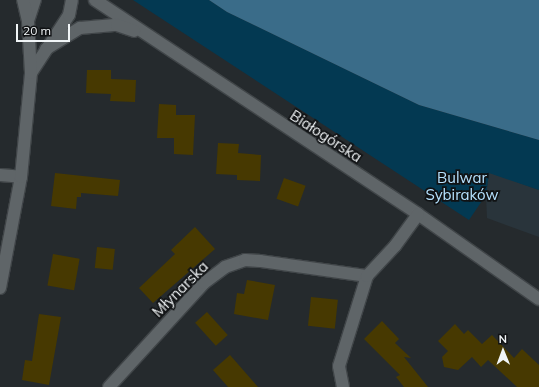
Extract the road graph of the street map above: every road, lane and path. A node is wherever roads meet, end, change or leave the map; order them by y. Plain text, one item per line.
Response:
1 (23, 0) edge
2 (36, 0) edge
3 (72, 0) edge
4 (95, 0) edge
5 (28, 21) junction
6 (150, 37) junction
7 (46, 49) junction
8 (31, 73) junction
9 (0, 174) edge
10 (21, 177) junction
11 (418, 214) junction
12 (367, 276) junction
13 (0, 288) edge
14 (539, 299) edge
15 (109, 387) edge
16 (343, 387) edge

1 - 5 street
2 - 5 street
3 - 7 street
4 - 6 street, Białogórska
5 - 8 street
6 - 7 street
6 - 11 street, Białogórska
7 - 8 street
8 - 10 street
9 - 10 street
10 - 13 street
11 - 12 street
11 - 14 street, Białogórska
12 - 15 street, Młynarska
12 - 16 street

